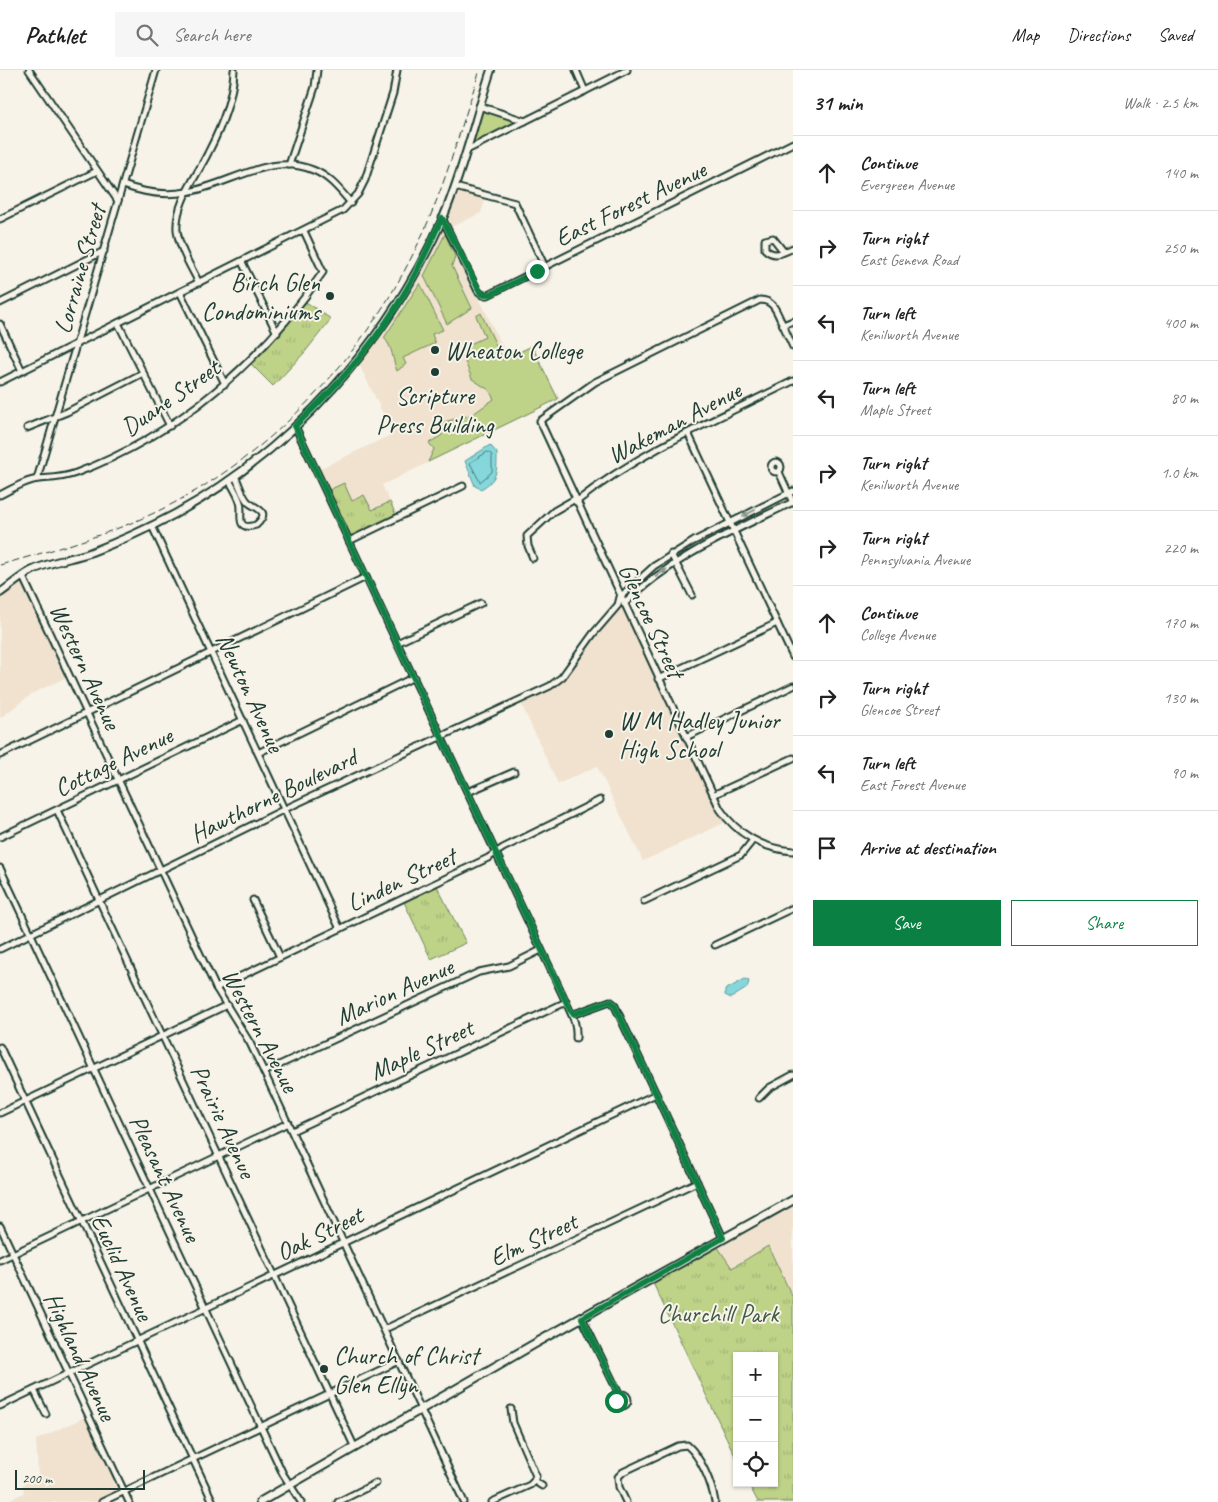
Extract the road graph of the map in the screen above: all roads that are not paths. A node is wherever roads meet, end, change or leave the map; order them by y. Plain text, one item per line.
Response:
1 (29, 70) edge
2 (156, 70) edge
3 (234, 70) edge
4 (317, 70) edge
5 (397, 70) edge
6 (491, 70) edge
7 (576, 70) edge
8 (627, 70) edge
9 (585, 91) junction
10 (479, 106) junction
11 (525, 121) junction
12 (793, 143) edge
13 (466, 150) junction
14 (289, 165) junction
15 (97, 171) junction
16 (123, 185) junction
17 (455, 187) junction
18 (187, 192) junction
19 (118, 202) junction
20 (351, 202) junction
21 (442, 218) junction
22 (0, 219) edge
23 (304, 231) junction
24 (793, 248) edge
25 (104, 251) junction
26 (784, 252) dead end
27 (242, 262) junction
28 (545, 267) junction
29 (199, 283) junction
30 (180, 292) junction
31 (0, 303) edge
32 (793, 321) edge
33 (118, 323) junction
34 (0, 324) edge
35 (783, 325) junction
36 (277, 333) junction
37 (76, 345) junction
38 (793, 347) edge
39 (22, 371) junction
40 (143, 374) junction
41 (793, 381) edge
42 (0, 382) edge
43 (225, 384) junction
44 (57, 415) junction
45 (170, 426) junction
46 (295, 426) junction
47 (26, 428) dead end
48 (688, 433) junction
49 (779, 472) dead end
50 (232, 478) junction
51 (37, 479) junction
52 (463, 486) dead end
53 (791, 492) edge
54 (0, 494) edge
55 (576, 502) junction
56 (793, 502) edge
57 (730, 523) junction
58 (152, 526) junction
59 (733, 531) junction
60 (349, 541) junction
61 (671, 554) junction
62 (534, 558) dead end
63 (676, 563) junction
64 (23, 577) junction
65 (366, 577) junction
66 (0, 593) edge
67 (692, 595) dead end
68 (620, 596) junction
69 (481, 603) dead end
70 (624, 604) junction
71 (777, 623) junction
72 (398, 643) junction
73 (211, 652) junction
74 (793, 657) edge
75 (414, 677) junction
76 (658, 679) junction
77 (793, 686) edge
78 (88, 712) junction
79 (242, 720) junction
80 (441, 735) junction
81 (686, 737) junction
82 (258, 752) junction
83 (0, 755) edge
84 (793, 758) edge
85 (514, 772) dead end
86 (119, 779) junction
87 (468, 792) junction
88 (713, 795) junction
89 (600, 800) dead end
90 (285, 809) junction
91 (57, 810) junction
92 (0, 837) edge
93 (753, 840) junction
94 (793, 851) edge
95 (495, 852) junction
96 (0, 868) edge
97 (162, 870) junction
98 (253, 900) dead end
99 (101, 901) junction
100 (644, 901) dead end
101 (793, 908) edge
102 (340, 929) junction
103 (32, 934) junction
104 (715, 945) dead end
105 (0, 949) edge
106 (541, 950) junction
107 (280, 957) junction
108 (216, 988) junction
109 (566, 1002) junction
110 (227, 1005) junction
111 (574, 1014) junction
112 (163, 1036) junction
113 (576, 1038) dead end
114 (0, 1047) edge
115 (94, 1068) junction
116 (264, 1072) junction
117 (793, 1075) edge
118 (656, 1094) junction
119 (760, 1098) dead end
120 (26, 1101) junction
121 (0, 1113) edge
122 (288, 1123) junction
123 (292, 1130) junction
124 (219, 1156) junction
125 (697, 1182) junction
126 (150, 1188) junction
127 (793, 1200) edge
128 (82, 1221) junction
129 (0, 1226) edge
130 (723, 1238) junction
131 (344, 1241) junction
132 (13, 1254) junction
133 (0, 1260) edge
134 (275, 1275) junction
135 (206, 1308) junction
136 (582, 1318) junction
137 (385, 1330) junction
138 (137, 1341) junction
139 (399, 1361) junction
140 (69, 1373) junction
141 (34, 1390) junction
142 (330, 1393) junction
143 (619, 1394) dead end
144 (0, 1406) edge
145 (421, 1409) junction
146 (511, 1409) dead end
147 (46, 1414) dead end
148 (262, 1426) junction
149 (355, 1448) junction
150 (193, 1459) junction
151 (534, 1481) junction
152 (376, 1483) dead end
153 (289, 1485) junction
154 (542, 1486) dead end
155 (124, 1492) junction
156 (102, 1502) edge
157 (129, 1502) edge
158 (213, 1502) edge
159 (260, 1502) edge
160 (301, 1502) edge
161 (338, 1502) edge
162 (464, 1502) edge
163 (492, 1502) edge
164 (626, 1502) edge
165 (715, 1502) edge

1 - 15 street
2 - 16 street, Lorraine Street
3 - 18 street
4 - 14 street
5 - 20 street
6 - 10 street
7 - 9 street
8 - 9 street
9 - 11 street
10 - 11 street
10 - 13 street
11 - 13 street
12 - 28 street, East Forest Avenue
13 - 17 street
14 - 18 street
14 - 20 street
15 - 19 street
15 - 22 street
16 - 18 street
16 - 19 street, Lorraine Street
17 - 21 street
17 - 28 street
18 - 29 street
19 - 25 street, Lorraine Street
20 - 23 street
21 - 28 street, East Forest Avenue
21 - 46 street
23 - 27 street
23 - 36 street, Duane Street
24 - 26 street
25 - 31 street
25 - 37 street, Lorraine Street
27 - 29 street
27 - 36 street
29 - 30 street
30 - 33 street
30 - 43 street
32 - 35 street
33 - 37 street
33 - 40 street
34 - 39 street
35 - 38 street
35 - 55 street, Glencoe Street
36 - 43 street, Duane Street
37 - 39 street
37 - 44 street, Lorraine Street
39 - 42 street
40 - 44 street
40 - 45 street
41 - 48 street, Wakeman Avenue
43 - 45 street, Duane Street
44 - 47 street
44 - 51 street, Lorraine Street
45 - 51 street, Duane Street
46 - 50 street
46 - 60 street
48 - 55 street, Wakeman Avenue
48 - 57 street
49 - 53 street
50 - 50 street
50 - 58 street
51 - 54 street, Duane Street
52 - 60 street
53 - 56 street
53 -> 57 street
55 - 62 street, Wakeman Avenue
55 - 68 street, Glencoe Street
56 - 59 street
57 - 59 street
57 - 61 street
58 - 64 street
58 - 73 street, Newton Avenue
59 - 63 street
59 - 71 street
60 - 65 street
61 - 63 street
61 - 68 street
63 - 67 street
70 -> 63 street
64 - 66 street
64 - 78 street, Western Avenue
65 - 72 street
65 - 73 street
68 - 70 street, Glencoe Street
68 - 80 street, Hawthorne Boulevard
69 - 72 street
70 - 76 street, Glencoe Street
71 - 74 street
71 - 76 street
72 - 75 street
73 - 78 street
73 - 79 street, Newton Avenue
75 - 80 street
75 - 82 street
76 - 81 street, Glencoe Street
77 - 81 street
78 - 83 street
78 - 86 street, Western Avenue
79 - 82 street, Newton Avenue
79 - 86 street, Cottage Avenue
80 - 87 street
80 - 90 street, Hawthorne Boulevard
81 - 88 street, Glencoe Street
82 - 90 street, Newton Avenue
84 - 88 street
85 - 87 street
86 - 91 street, Cottage Avenue
86 - 97 street, Western Avenue
87 - 95 street
88 - 93 street, Glencoe Street
89 - 95 street, Linden Street
90 - 97 street, Hawthorne Boulevard
90 - 102 street, Newton Avenue
91 - 92 street, Cottage Avenue
91 - 99 street, Prairie Avenue
93 - 94 street, Glencoe Street
93 - 100 street
95 - 102 street, Linden Street
95 - 106 street
96 - 103 street, Pleasant Avenue
97 - 99 street, Hawthorne Boulevard
97 - 108 street, Western Avenue
98 - 107 street
99 - 103 street, Hawthorne Boulevard
99 - 112 street, Prairie Avenue
101 - 104 street
102 - 107 street, Linden Street
103 - 105 street, Hawthorne Boulevard
103 - 115 street, Pleasant Avenue
106 - 109 street
106 - 116 street, Marion Avenue
107 - 108 street, Linden Street
108 - 110 street, Western Avenue
109 - 111 street
109 - 123 street, Maple Street
110 - 112 street
110 - 116 street, Western Avenue
111 - 113 street
111 - 118 street
112 - 115 street
112 - 124 street, Prairie Avenue
114 - 120 street, Euclid Avenue
115 - 120 street
115 - 126 street, Pleasant Avenue
116 - 122 street, Western Avenue
117 - 119 street
118 - 125 street
118 - 131 street, Oak Street
120 - 121 street
120 - 128 street, Euclid Avenue
122 - 123 street, Western Avenue
122 - 124 street
123 - 131 street, Western Avenue
124 - 126 street
124 - 134 street, Prairie Avenue
125 - 130 street
125 - 137 street, Elm Street
126 - 128 street
126 - 135 street, Pleasant Avenue
127 - 130 main road
128 - 132 street
128 - 138 street, Euclid Avenue
129 - 132 street, Highland Avenue
130 - 136 main road
131 - 134 street, Oak Street
131 - 137 street, Western Avenue
132 - 133 street
132 - 140 street, Highland Avenue
134 - 135 street, Oak Street
134 - 142 street, Prairie Avenue
135 - 138 street, Oak Street
135 - 148 street, Pleasant Avenue
136 - 143 street
136 - 145 main road
137 - 139 street, Western Avenue
138 - 140 street, Oak Street
138 - 150 street, Euclid Avenue
139 - 142 street
139 - 145 street, Western Avenue
140 - 141 street, Oak Street
140 - 155 street, Highland Avenue
141 - 144 street, Oak Street
141 - 147 street
142 - 148 street
142 - 149 street, Prairie Avenue
145 - 149 main road
145 - 162 street, Western Avenue
146 - 151 street
148 - 150 street
148 - 153 street, Pleasant Avenue
149 - 153 main road
150 - 155 street
150 - 158 street, Euclid Avenue
151 - 154 street
151 - 163 street
152 - 161 street
153 - 159 main road
153 - 160 street, Pleasant Avenue
155 - 156 street
155 - 157 street, Highland Avenue
164 - 165 street

